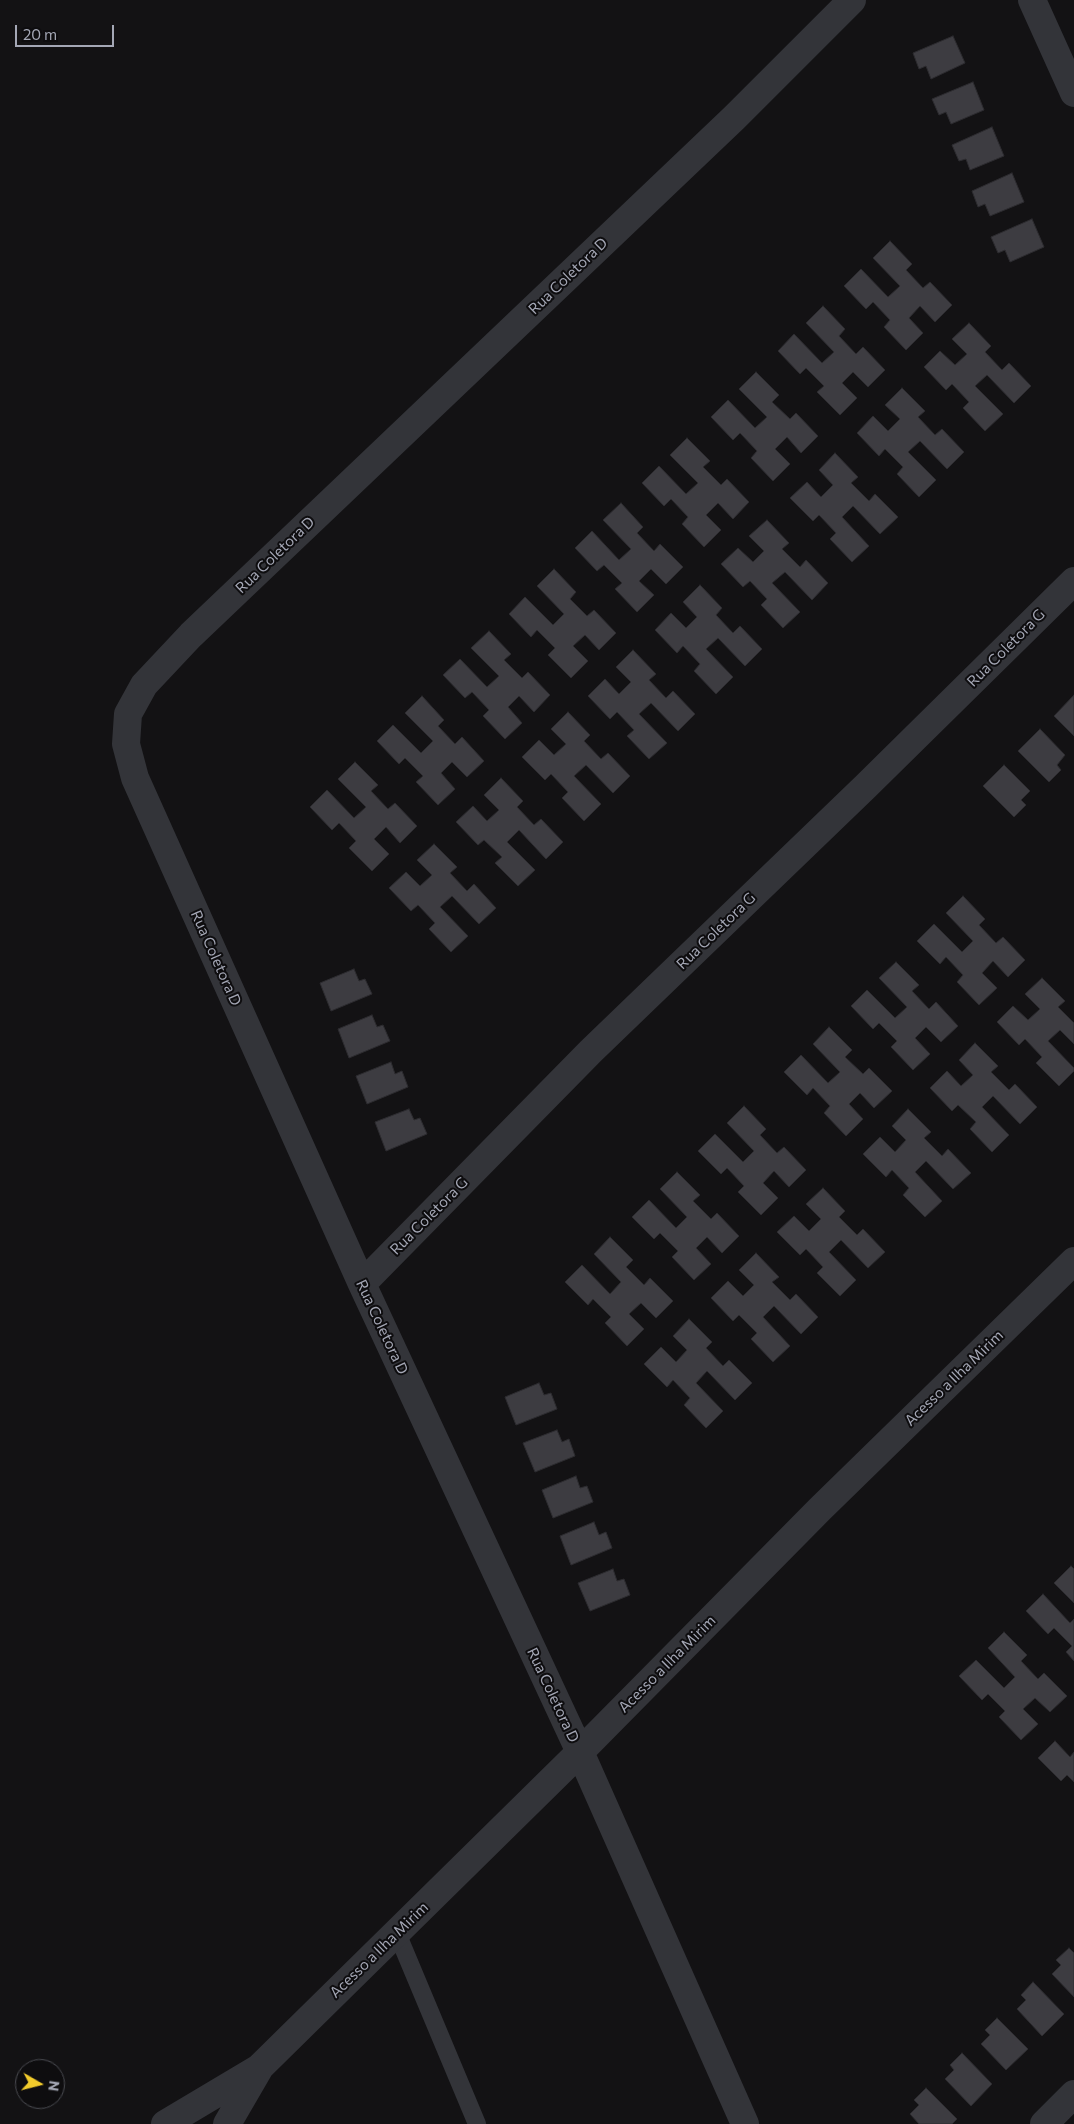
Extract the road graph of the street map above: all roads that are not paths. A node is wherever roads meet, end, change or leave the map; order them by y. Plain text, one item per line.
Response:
1 (852, 0) edge
2 (1032, 0) edge
3 (1074, 93) edge
4 (1074, 581) edge
5 (1074, 1261) edge
6 (362, 1284) junction
7 (580, 1752) junction
8 (397, 1933) junction
9 (259, 2068) junction
10 (1074, 2094) edge
11 (165, 2124) edge
12 (226, 2124) edge
13 (477, 2124) edge
14 (745, 2124) edge
15 (1044, 2124) edge

1 - 6 street, Rua Coletora D
2 - 3 street
4 - 6 street, Rua Coletora G
5 - 7 street, Acesso a Ilha Mirim
6 - 7 street, Rua Coletora D
7 - 8 street, Acesso a Ilha Mirim
7 - 14 street, Rua Coletora D
8 - 9 street, Acesso a Ilha Mirim
8 - 13 lane
9 - 11 street, Acesso a Ilha Mirim
9 - 12 street, Acesso a Ilha Mirim
10 - 15 street

